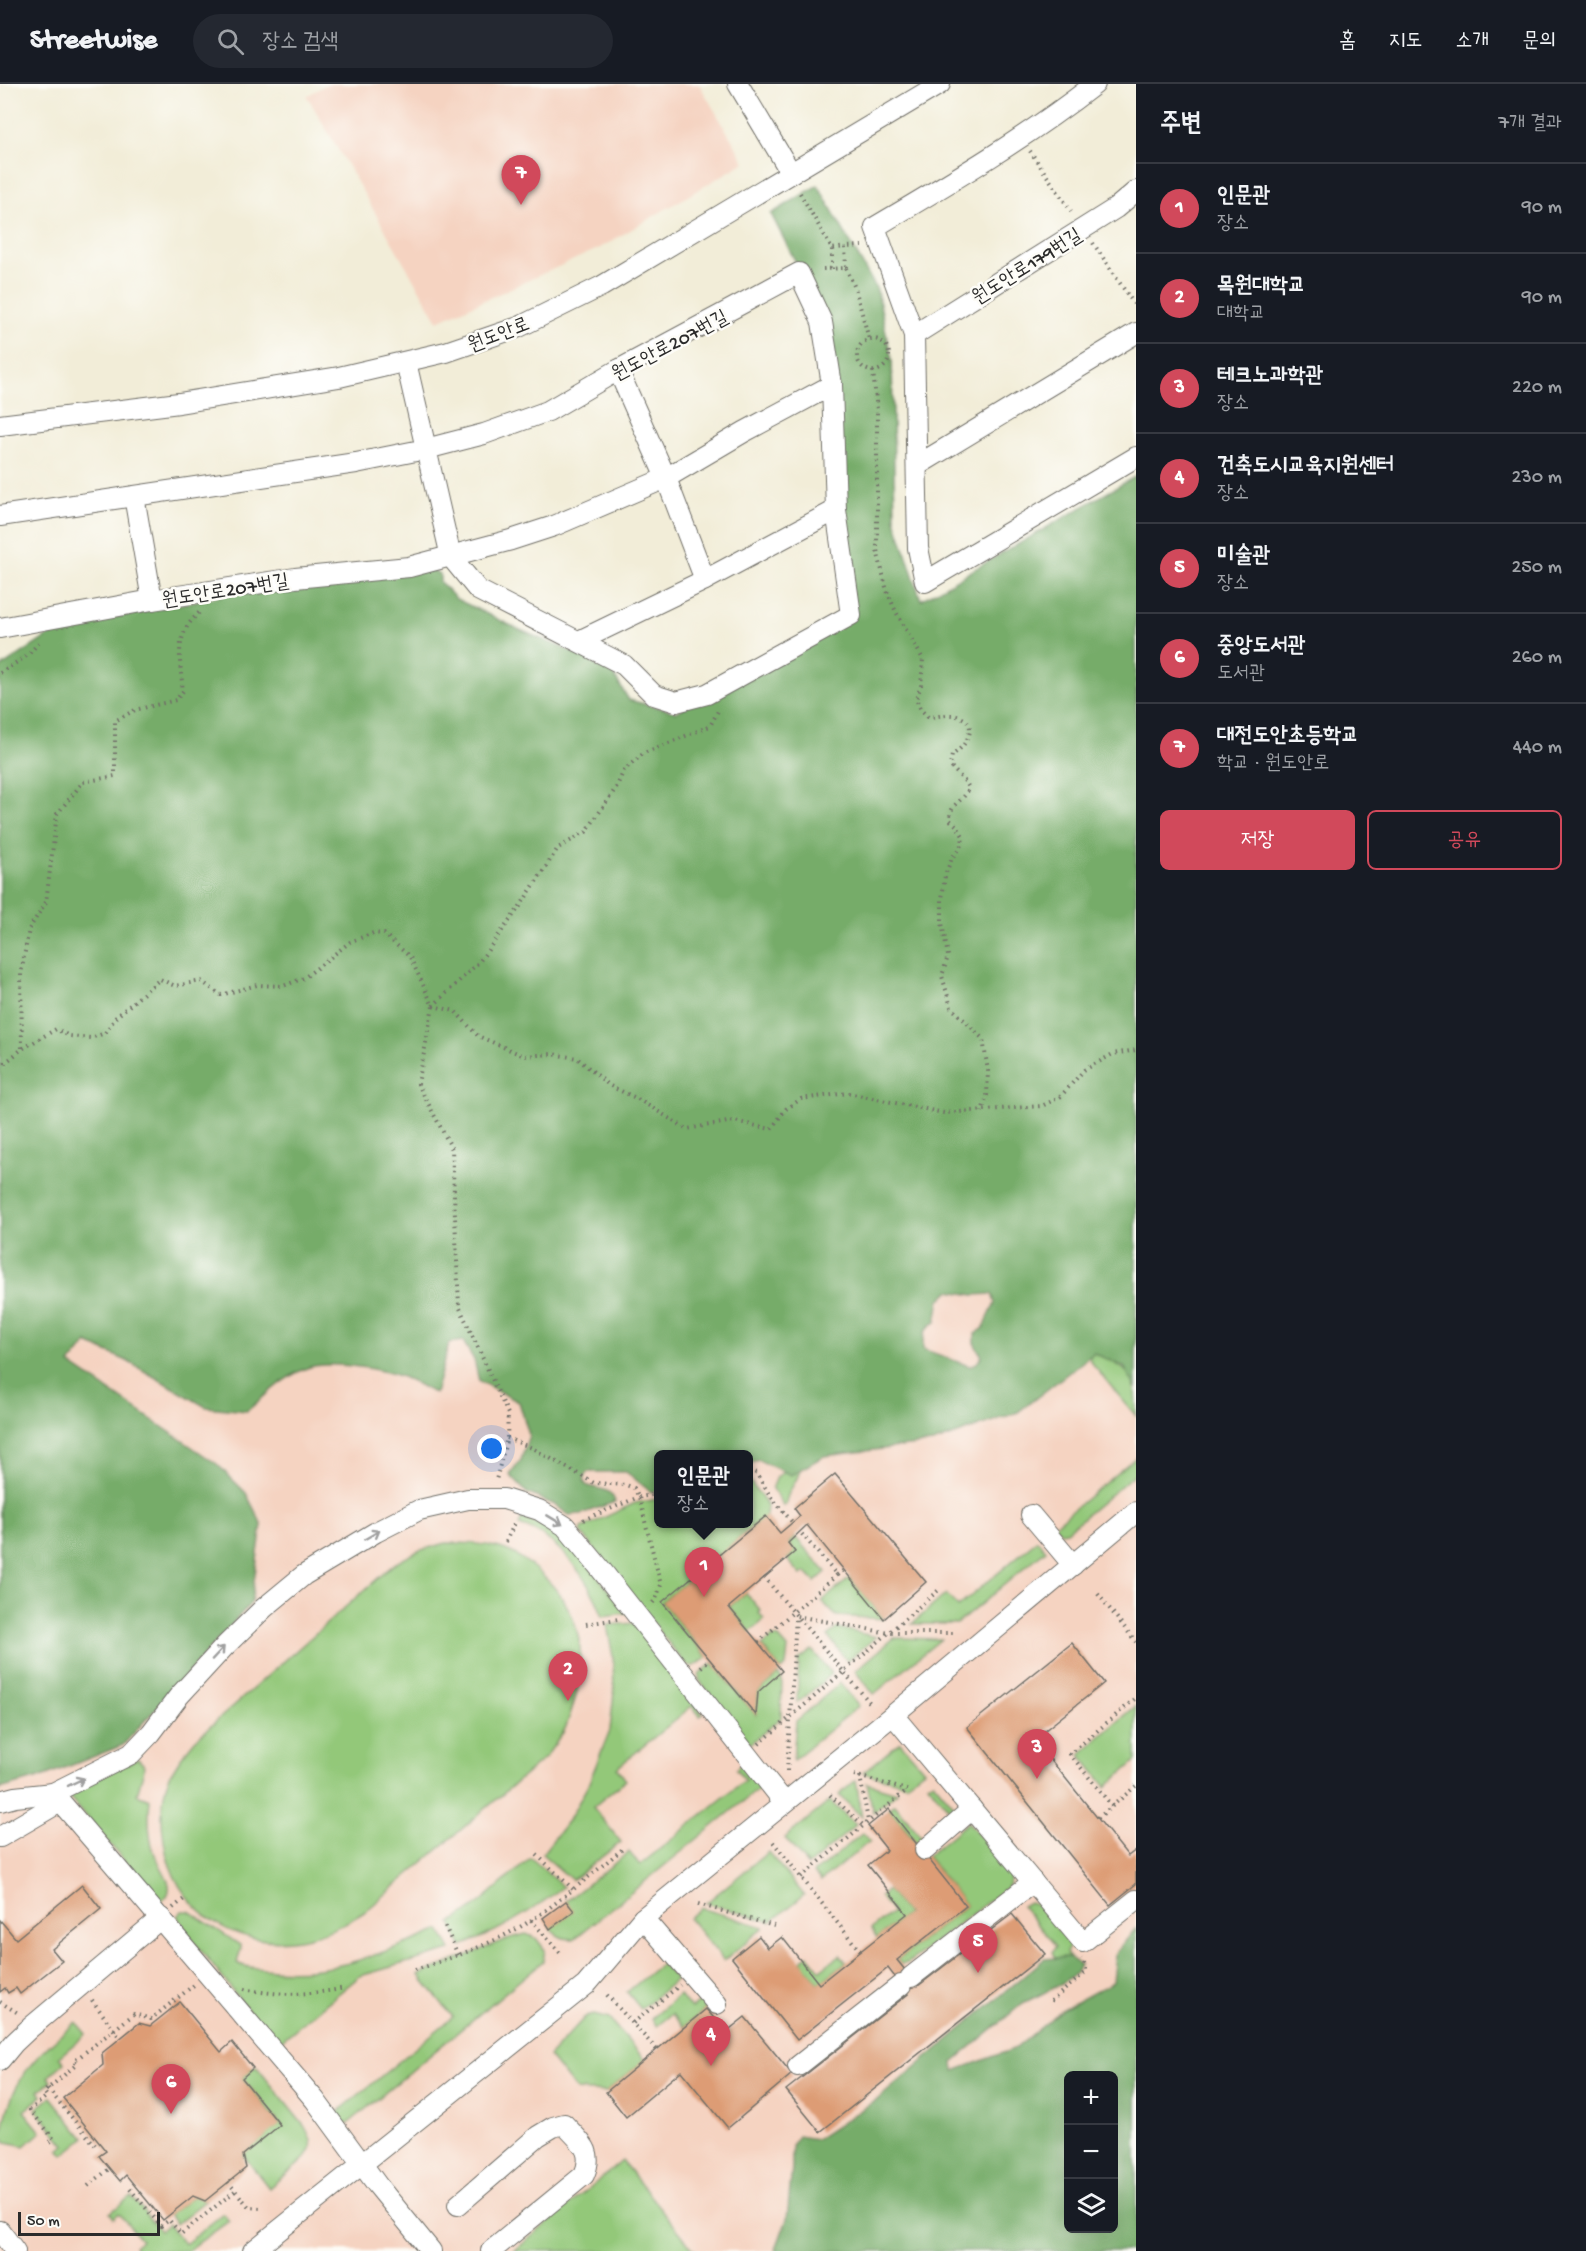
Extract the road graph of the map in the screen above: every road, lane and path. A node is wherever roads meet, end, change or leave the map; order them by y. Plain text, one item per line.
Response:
1 (738, 84) edge
2 (939, 84) edge
3 (1095, 84) edge
4 (1027, 147) dead end
5 (791, 173) junction
6 (1136, 191) edge
7 (800, 193) dead end
8 (1079, 222) dead end
9 (1091, 241) dead end
10 (862, 246) dead end
11 (845, 247) junction
12 (832, 249) junction
13 (846, 268) junction
14 (823, 269) dead end
15 (832, 269) junction
16 (1136, 307) edge
17 (1136, 333) edge
18 (914, 335) junction
19 (870, 339) junction
20 (406, 362) junction
21 (858, 362) junction
22 (848, 364) dead end
23 (618, 370) junction
24 (873, 371) junction
25 (832, 385) junction
26 (2, 420) edge
27 (426, 449) junction
28 (1136, 457) edge
29 (918, 465) junction
30 (666, 478) junction
31 (134, 496) junction
32 (836, 510) junction
33 (0, 516) edge
34 (451, 557) junction
35 (705, 580) junction
36 (152, 600) junction
37 (203, 609) dead end
38 (55, 618) junction
39 (0, 628) edge
40 (579, 641) junction
41 (0, 673) edge
42 (730, 682) junction
43 (432, 1006) junction
44 (22, 1049) junction
45 (1136, 1050) edge
46 (0, 1066) edge
47 (982, 1112) junction
48 (507, 1438) junction
49 (753, 1472) edge
50 (494, 1489) dead end
51 (654, 1495) edge
52 (639, 1497) junction
53 (1136, 1512) edge
54 (1031, 1515) dead end
55 (514, 1523) dead end
56 (793, 1523) dead end
57 (565, 1526) junction
58 (800, 1532) dead end
59 (506, 1542) dead end
60 (1073, 1565) junction
61 (844, 1570) dead end
62 (837, 1575) junction
63 (764, 1577) dead end
64 (941, 1588) dead end
65 (1098, 1594) dead end
66 (651, 1605) dead end
67 (795, 1614) junction
68 (605, 1621) dead end
69 (586, 1624) dead end
70 (889, 1633) junction
71 (955, 1633) dead end
72 (758, 1642) dead end
73 (1136, 1642) edge
74 (708, 1661) dead end
75 (702, 1666) dead end
76 (844, 1672) junction
77 (1136, 1698) edge
78 (870, 1703) dead end
79 (893, 1715) junction
80 (790, 1717) junction
81 (747, 1754) junction
82 (787, 1771) dead end
83 (1136, 1786) edge
84 (830, 1795) dead end
85 (57, 1797) junction
86 (0, 1801) edge
87 (784, 1802) junction
88 (1112, 1806) junction
89 (972, 1809) junction
90 (1098, 1818) dead end
91 (868, 1822) junction
92 (864, 1826) junction
93 (0, 1837) edge
94 (773, 1842) dead end
95 (625, 1847) dead end
96 (924, 1850) dead end
97 (537, 1855) dead end
98 (801, 1877) junction
99 (1033, 1882) junction
100 (573, 1889) junction
101 (1136, 1900) edge
102 (698, 1904) dead end
103 (161, 1918) junction
104 (643, 1918) junction
105 (531, 1920) junction
106 (445, 1926) dead end
107 (774, 1926) dead end
108 (860, 1951) dead end
109 (458, 1955) junction
110 (562, 1955) dead end
111 (1086, 1966) dead end
112 (415, 1970) dead end
113 (682, 1983) dead end
114 (194, 1984) dead end
115 (240, 1988) dead end
116 (345, 1988) dead end
117 (607, 1995) dead end
118 (92, 2000) dead end
119 (1051, 2001) dead end
120 (0, 2002) edge
121 (717, 2004) dead end
122 (18, 2013) dead end
123 (633, 2023) junction
124 (113, 2029) junction
125 (120, 2038) dead end
126 (657, 2050) dead end
127 (0, 2060) edge
128 (798, 2066) dead end
129 (48, 2089) junction
130 (50, 2142) dead end
131 (95, 2145) dead end
132 (362, 2164) junction
133 (110, 2169) dead end
134 (228, 2182) dead end
135 (88, 2186) dead end
136 (130, 2189) dead end
137 (236, 2191) junction
138 (458, 2205) dead end
139 (260, 2208) dead end
140 (253, 2251) edge
141 (431, 2251) edge
142 (490, 2251) edge

1 - 5 street
2 - 5 street, 원도안로
3 - 18 street
4 - 8 path
5 - 20 street, 원도안로
6 - 18 street, 원도안로179번길
7 - 12 path
9 - 16 path
10 - 11 path
11 - 12 path
11 - 13 path
12 - 15 path
13 - 15 path
13 - 19 path
14 - 15 path
17 - 29 street
18 - 29 street
19 - 21 path
19 - 24 path
20 - 26 street, 원도안로
20 - 27 street, 원도안로207번길
21 - 22 path
21 - 24 path
23 - 25 street, 원도안로207번길
23 - 27 street, 원도안로207번길
23 - 30 street
24 - 47 path
25 - 30 street, 원도안로207번길
25 - 32 street, 원도안로207번길
27 - 31 street, 원도안로207번길
27 - 34 street, 원도안로207번길
28 - 29 street
30 - 34 street, 원도안로207번길
30 - 35 street
31 - 33 street, 원도안로207번길
31 - 36 street
32 - 35 street
32 - 42 street, 원도안로207번길
34 - 36 street, 원도안로207번길
34 - 40 street, 원도안로207번길
35 - 40 street
36 - 38 street, 원도안로207번길
37 - 44 path
38 - 39 street, 원도안로207번길
38 - 41 path
40 - 42 street, 원도안로207번길
42 - 43 path
43 - 44 path
43 - 47 path
43 - 48 path
44 - 46 path
45 - 47 path
48 - 50 path
48 - 52 path
49 - 56 path
51 - 52 path
52 - 57 path
52 - 66 path
53 - 60 street
54 - 60 street
55 - 59 path
57 - 81 street
85 -> 57 street
58 - 62 path
60 - 79 street
61 - 62 path
62 - 67 path
63 - 67 path
64 - 70 path
65 - 73 path
67 - 70 path
67 - 72 path
67 - 76 path
67 - 80 path
68 - 69 path
70 - 71 path
70 - 76 path
74 - 75 path
76 - 78 path
76 - 80 path
77 - 88 path
79 - 87 street
79 - 89 street
80 - 81 path
80 - 82 path
81 - 87 street
83 - 88 path
84 - 92 path
85 - 86 street
85 - 93 street
85 - 103 street
87 - 104 street
88 - 90 path
89 - 96 street
89 - 99 street
91 - 91 path
91 - 92 path
92 - 98 path
94 - 98 path
95 - 100 path
97 - 100 path
98 - 108 path
99 - 101 street
99 - 128 street
100 - 105 path
102 - 107 path
103 - 127 street
103 - 132 street
104 - 121 street
104 - 132 street
105 - 109 path
105 - 110 path
106 - 109 path
109 - 112 path
111 - 119 path
113 - 123 path
114 - 124 path
115 - 116 path
117 - 123 path
118 - 124 path
120 - 122 path
123 - 126 path
124 - 125 path
124 - 129 path
129 - 130 path
129 - 131 path
132 - 140 street
132 - 141 street
133 - 135 path
134 - 137 path
136 - 137 path
137 - 139 path
138 - 142 street

